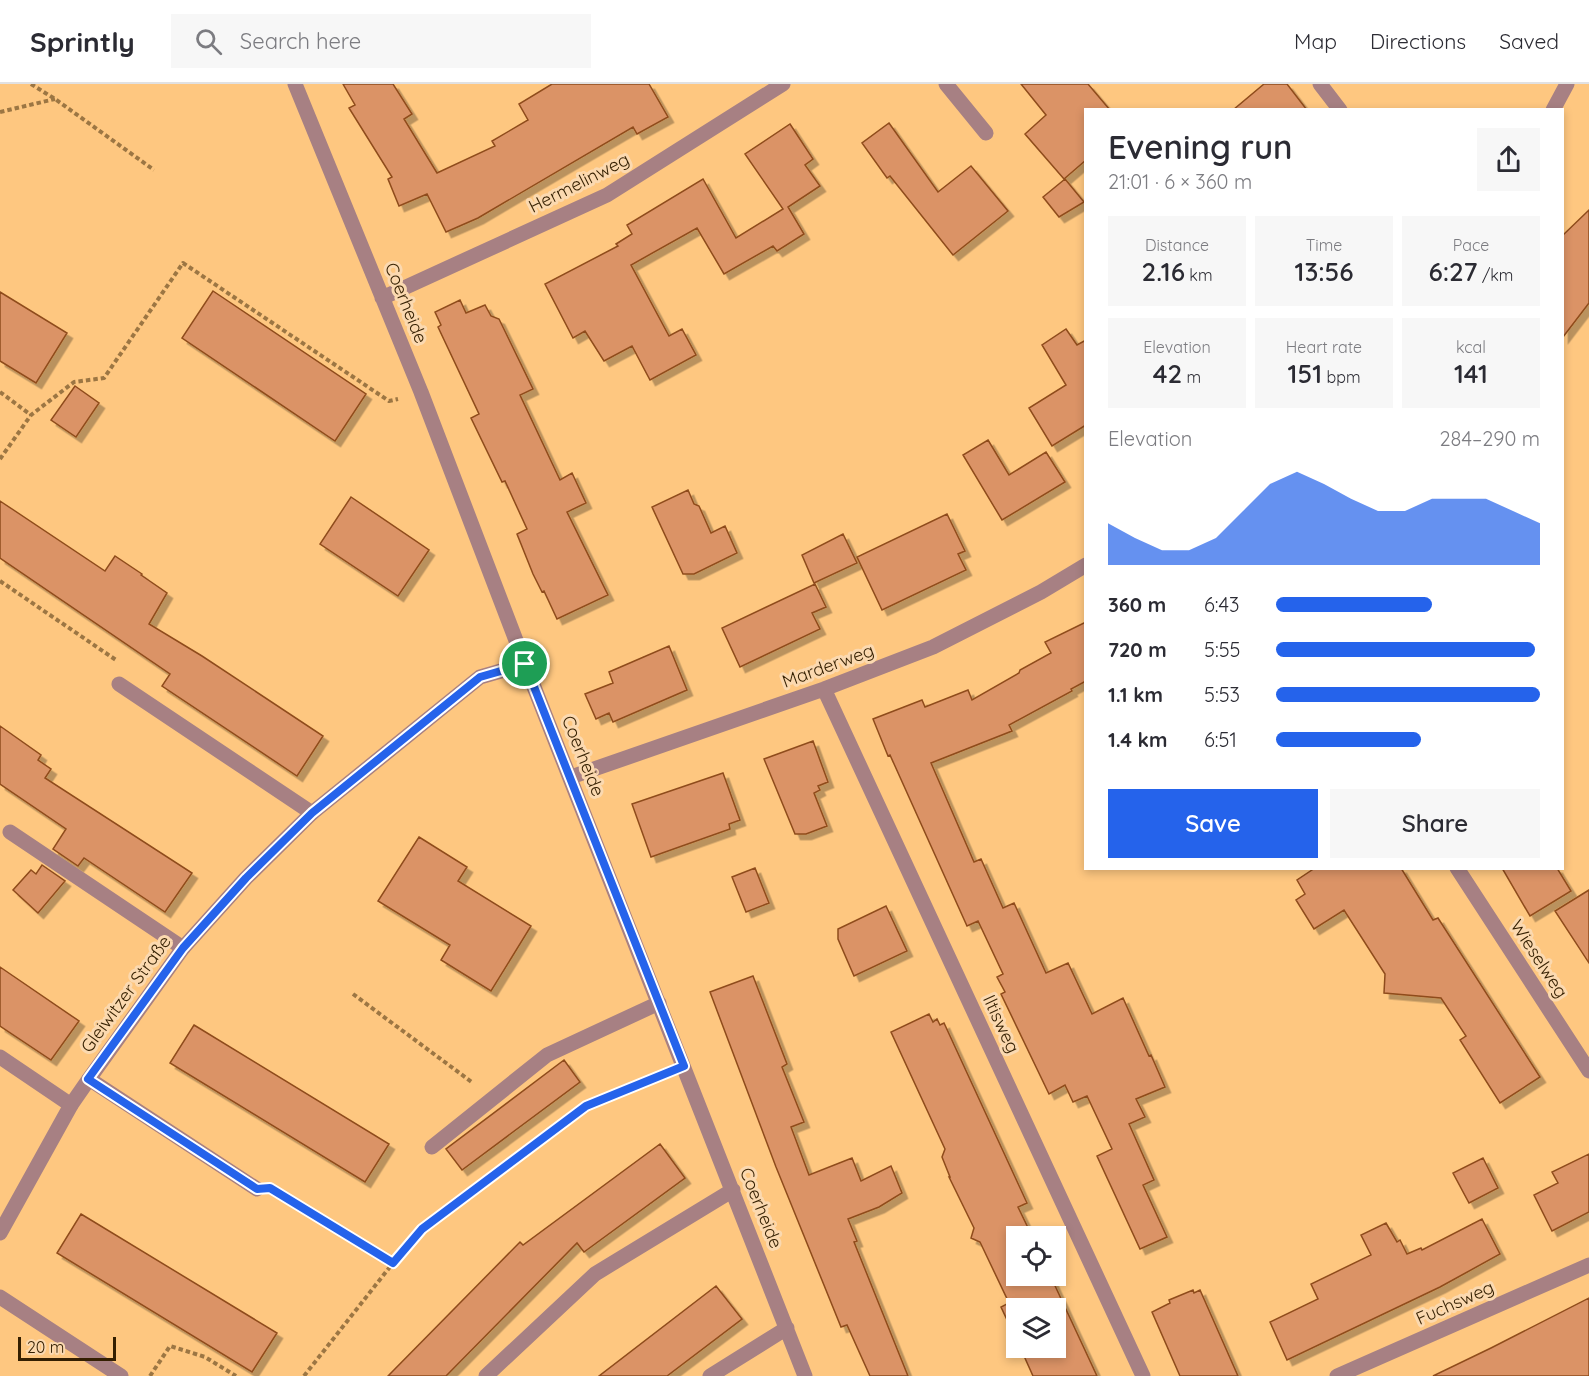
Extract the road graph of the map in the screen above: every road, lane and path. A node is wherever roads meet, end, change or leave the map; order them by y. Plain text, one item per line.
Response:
1 (31, 84) edge
2 (295, 84) edge
3 (783, 84) edge
4 (946, 84) edge
5 (1320, 84) edge
6 (1567, 84) edge
7 (55, 99) junction
8 (1338, 108) edge
9 (1554, 108) edge
10 (0, 112) edge
11 (986, 133) dead end
12 (154, 170) dead end
13 (382, 298) junction
14 (0, 392) edge
15 (421, 392) junction
16 (32, 414) junction
17 (0, 459) edge
18 (1084, 565) edge
19 (0, 581) edge
20 (525, 664) junction
21 (118, 684) joint
22 (824, 689) junction
23 (571, 777) junction
24 (312, 813) junction
25 (10, 832) dead end
26 (1458, 870) edge
27 (183, 948) junction
28 (352, 994) dead end
29 (659, 1003) junction
30 (0, 1057) edge
31 (684, 1066) junction
32 (1589, 1071) edge
33 (88, 1079) junction
34 (493, 1098) junction
35 (71, 1105) junction
36 (432, 1147) dead end
37 (257, 1189) joint
38 (733, 1190) junction
39 (0, 1233) edge
40 (393, 1263) junction
41 (1589, 1265) edge
42 (0, 1297) edge
43 (787, 1328) junction
44 (122, 1376) edge
45 (150, 1376) edge
46 (236, 1376) edge
47 (304, 1376) edge
48 (486, 1376) edge
49 (710, 1376) edge
50 (805, 1376) edge
51 (1143, 1376) edge
52 (1337, 1376) edge

1 - 7 path
2 - 13 street, Coerheide
3 - 13 street, Hermelinweg
4 - 11 street
5 - 8 street
6 - 9 street
7 - 10 path
7 - 12 path
13 - 15 street, Coerheide
14 - 16 path
15 - 16 path
15 - 20 street, Coerheide
16 - 17 path
18 - 22 street, Marderweg
19 - 21 path
20 - 23 street, Coerheide
20 - 24 street, Gleiwitzer Straße
21 - 24 street
22 - 23 street, Marderweg
22 - 51 street, Iltisweg
23 - 29 street, Coerheide
24 - 27 street, Gleiwitzer Straße
25 - 27 street
26 - 32 street, Wieselweg
27 - 33 street, Gleiwitzer Straße
28 - 34 path
29 - 31 street, Coerheide
29 - 34 street
30 - 35 street
31 - 38 street, Coerheide
31 - 40 path
33 - 35 street, Gleiwitzer Straße
33 - 37 street
34 - 36 street
35 - 39 street, Gleiwitzer Straße
37 - 40 path
38 - 43 street, Coerheide
38 - 48 street
40 - 47 path
41 - 52 street, Fuchsweg
42 - 44 street
43 - 49 street
43 - 50 street, Coerheide
45 - 46 path

